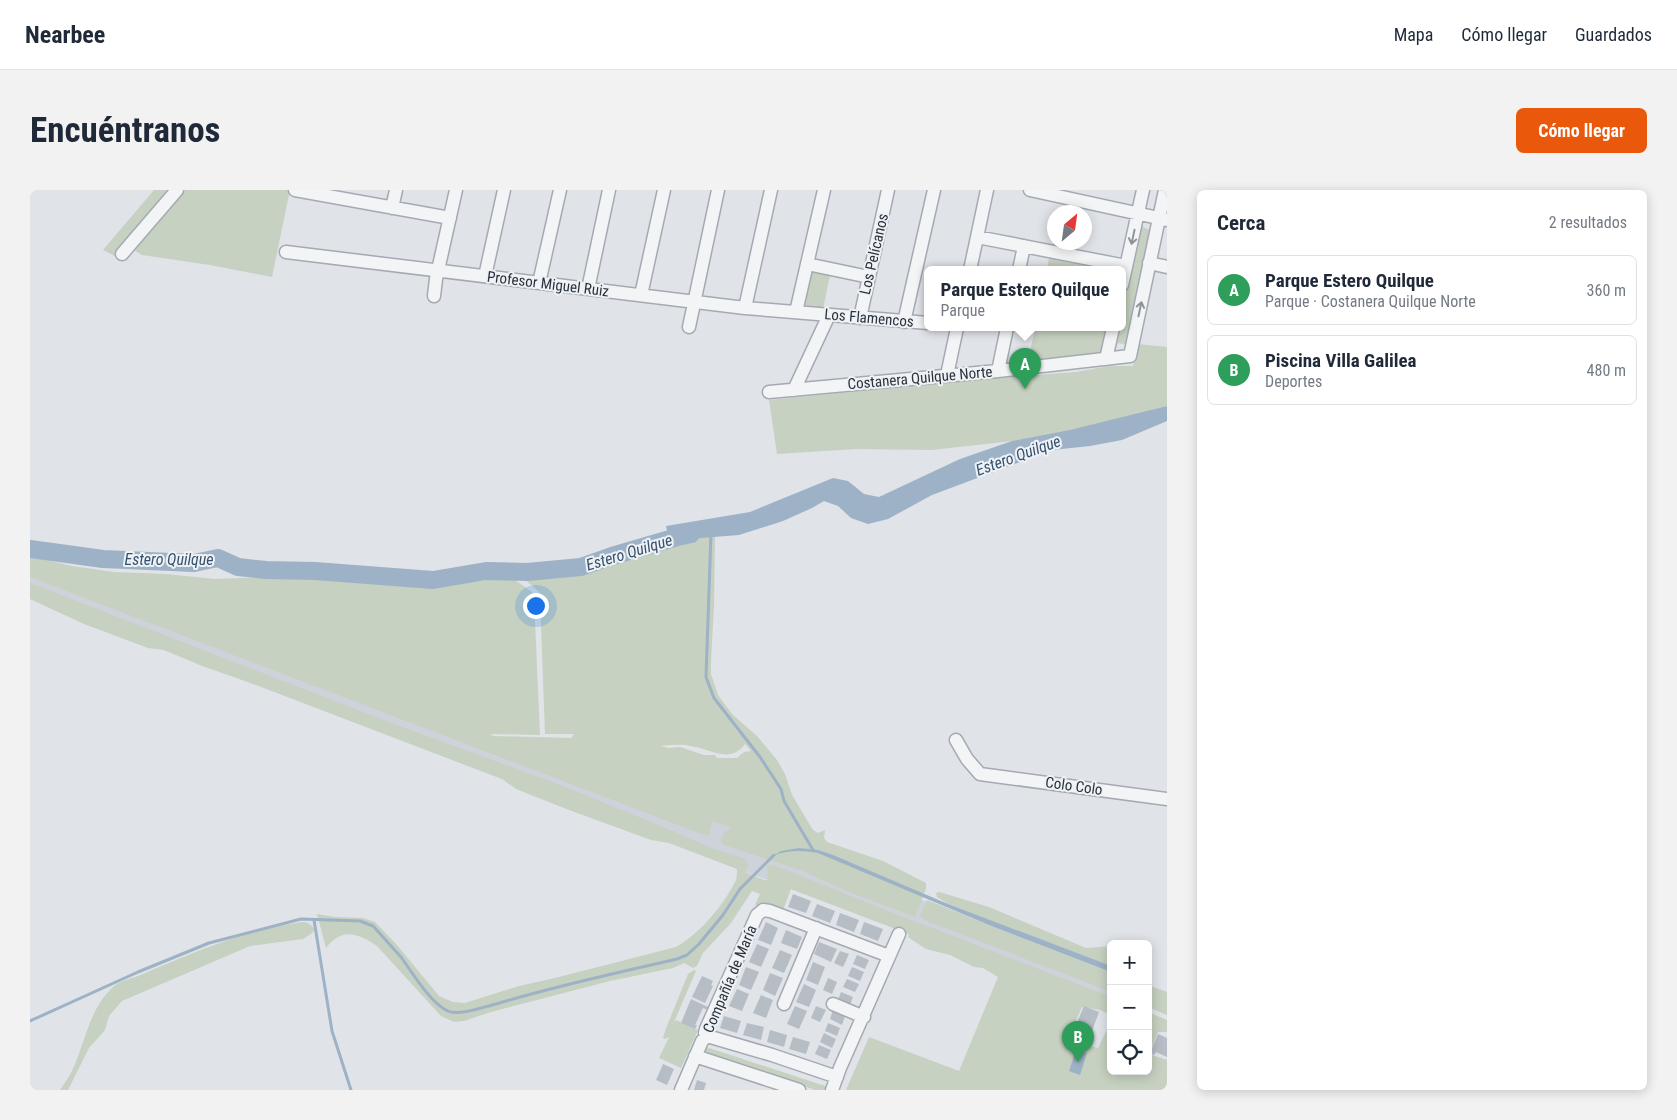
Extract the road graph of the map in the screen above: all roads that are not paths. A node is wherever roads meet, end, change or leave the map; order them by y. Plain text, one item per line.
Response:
1 (177, 190) edge
2 (295, 190) edge
3 (396, 190) edge
4 (456, 190) edge
5 (504, 190) edge
6 (560, 190) edge
7 (609, 190) edge
8 (664, 190) edge
9 (718, 190) edge
10 (771, 190) edge
11 (824, 190) edge
12 (888, 190) edge
13 (934, 190) edge
14 (987, 190) edge
15 (1034, 190) edge
16 (1143, 190) edge
17 (1165, 190) edge
18 (343, 194) edge
19 (1084, 196) edge
20 (392, 208) junction
21 (1138, 213) junction
22 (450, 218) junction
23 (1163, 219) edge
24 (977, 237) junction
25 (1024, 246) junction
26 (286, 252) dead end
27 (122, 254) dead end
28 (1149, 263) junction
29 (807, 264) junction
30 (971, 266) edge
31 (1020, 266) edge
32 (1126, 266) joint
33 (1167, 267) edge
34 (438, 271) junction
35 (485, 276) junction
36 (869, 277) junction
37 (539, 283) junction
38 (588, 289) junction
39 (641, 295) junction
40 (434, 296) dead end
41 (693, 302) junction
42 (745, 308) junction
43 (796, 312) junction
44 (810, 313) joint
45 (829, 315) junction
46 (860, 318) junction
47 (904, 322) junction
48 (924, 324) edge
49 (689, 327) dead end
50 (956, 331) edge
51 (1006, 331) edge
52 (1112, 331) edge
53 (1106, 359) junction
54 (998, 371) junction
55 (947, 375) junction
56 (794, 390) junction
57 (770, 392) dead end
58 (956, 740) dead end
59 (1167, 799) edge
60 (816, 928) junction
61 (899, 934) dead end
62 (890, 956) junction
63 (784, 1004) dead end
64 (833, 1004) dead end
65 (864, 1017) junction
66 (707, 1036) junction
67 (695, 1056) junction
68 (837, 1077) junction
69 (766, 1085) edge
70 (681, 1090) edge
71 (799, 1090) edge
72 (832, 1090) edge

1 - 27 street
2 - 18 street
3 - 20 street
4 - 22 street
5 - 35 street
6 - 37 street
7 - 38 street
8 - 39 street
9 - 41 street
10 - 42 street
11 - 29 street
12 - 36 street, Los Pelícanos
13 - 47 street
14 - 24 street
15 - 19 street
16 - 21 street
17 - 23 street
18 - 20 street
19 - 21 street
20 - 22 street
21 - 23 street
21 -> 32 street
22 - 34 street
23 - 28 street
24 - 25 street
24 - 30 street
25 - 31 street
25 - 32 street
26 - 34 street, Profesor Miguel Ruiz
28 - 33 street
53 -> 28 street, Costanera Quilque Norte
29 - 36 street
29 - 43 street
34 - 35 street, Profesor Miguel Ruiz
34 - 40 street
35 - 37 street, Profesor Miguel Ruiz
36 - 46 street, Los Pelícanos
37 - 38 street, Profesor Miguel Ruiz
38 - 39 street, Profesor Miguel Ruiz
39 - 41 street, Profesor Miguel Ruiz
41 - 42 street, Profesor Miguel Ruiz
41 - 49 street
42 - 43 street, Profesor Miguel Ruiz
43 - 44 street, Profesor Miguel Ruiz
44 - 45 street, Los Flamencos
45 - 46 street, Los Flamencos
45 - 56 street
46 - 47 street, Los Flamencos
47 - 48 street, Los Flamencos
50 - 55 street
51 - 54 street
52 - 53 street
53 - 54 street, Costanera Quilque Norte
54 - 55 street, Costanera Quilque Norte
55 - 56 street, Costanera Quilque Norte
56 - 57 street, Costanera Quilque Norte
58 - 59 street, Colo Colo
60 - 62 street, Compañía de María
60 - 63 street
60 - 66 street, Compañía de María
61 - 62 street
62 - 65 street
64 - 65 street
65 - 68 street
66 - 67 street, Compañía de María
66 - 68 street
67 - 69 street
67 - 70 street, Compañía de María
68 - 72 street
69 - 71 street

